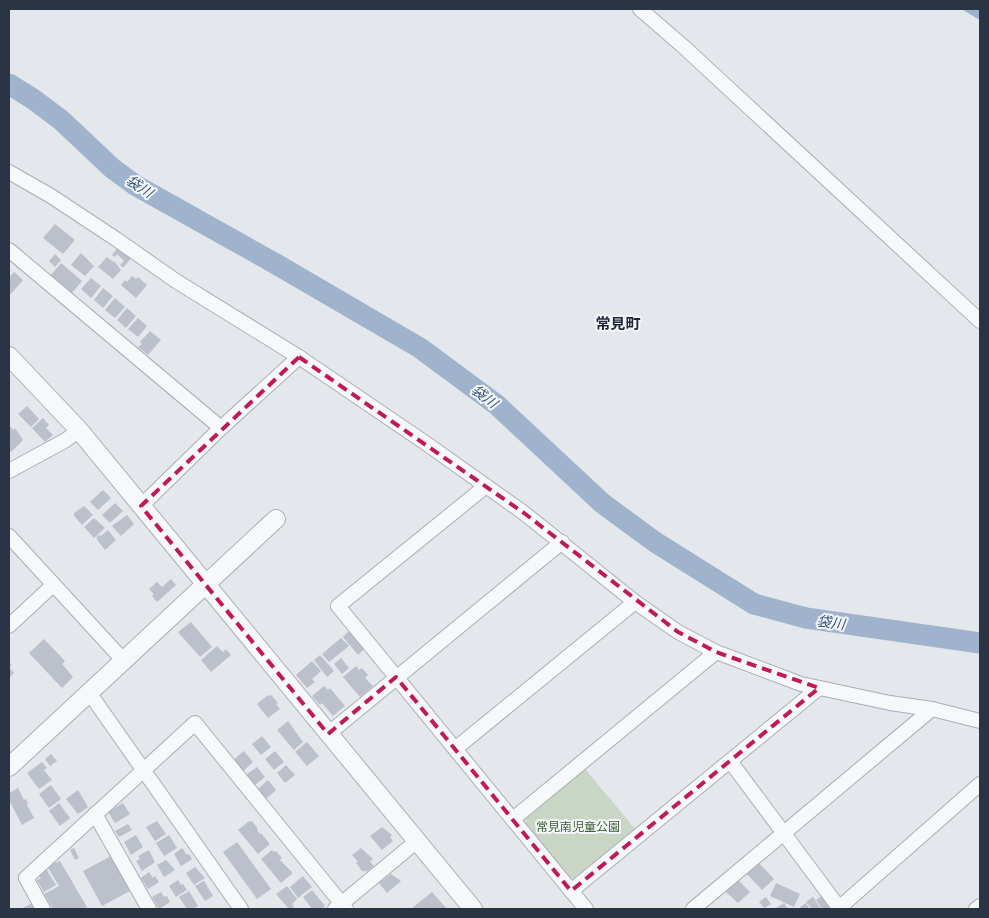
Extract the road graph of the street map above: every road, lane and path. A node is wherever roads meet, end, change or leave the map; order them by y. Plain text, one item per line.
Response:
1 (640, 9) edge
2 (9, 172) edge
3 (9, 250) edge
4 (980, 321) edge
5 (9, 356) edge
6 (299, 357) junction
7 (221, 428) junction
8 (78, 430) junction
9 (9, 471) edge
10 (486, 486) junction
11 (141, 506) junction
12 (276, 519) dead end
13 (9, 536) edge
14 (562, 542) junction
15 (205, 584) junction
16 (54, 585) junction
17 (635, 602) junction
18 (9, 626) edge
19 (716, 652) junction
20 (123, 660) junction
21 (396, 677) junction
22 (819, 688) junction
23 (88, 692) junction
24 (932, 709) junction
25 (980, 721) edge
26 (328, 734) junction
27 (455, 749) junction
28 (730, 761) junction
29 (9, 767) edge
30 (143, 770) junction
31 (980, 784) edge
32 (95, 814) junction
33 (513, 819) junction
34 (784, 834) junction
35 (417, 841) junction
36 (571, 891) junction
37 (980, 906) edge
38 (341, 907) edge
39 (44, 909) edge
40 (149, 909) edge
41 (242, 909) edge
42 (472, 909) edge
43 (586, 909) edge
44 (695, 909) edge
45 (839, 909) edge
46 (976, 909) edge

1 - 4 street
2 - 6 street
3 - 7 street
5 - 8 street
6 - 7 street
6 - 10 street
7 - 11 street
8 - 9 street
8 - 11 street
10 - 14 street
10 - 21 street
11 - 15 street
12 - 15 street
13 - 16 street
14 - 17 street
14 - 21 street
15 - 20 street
15 - 26 street
16 - 18 street
16 - 20 street
17 - 19 street
17 - 27 street
19 - 22 street
19 - 33 street
20 - 23 street
21 - 26 street
21 - 27 street
22 - 24 street
22 - 28 street
23 - 29 street
23 - 30 street
24 - 25 street
24 - 34 street
26 - 35 street
27 - 33 street
28 - 34 street
28 - 36 street
30 - 32 street
30 - 38 street
30 - 41 street
31 - 45 street
32 - 39 street
32 - 40 street
33 - 36 street
34 - 44 street
34 - 45 street
35 - 38 street
35 - 42 street
36 - 43 street
37 - 46 street

